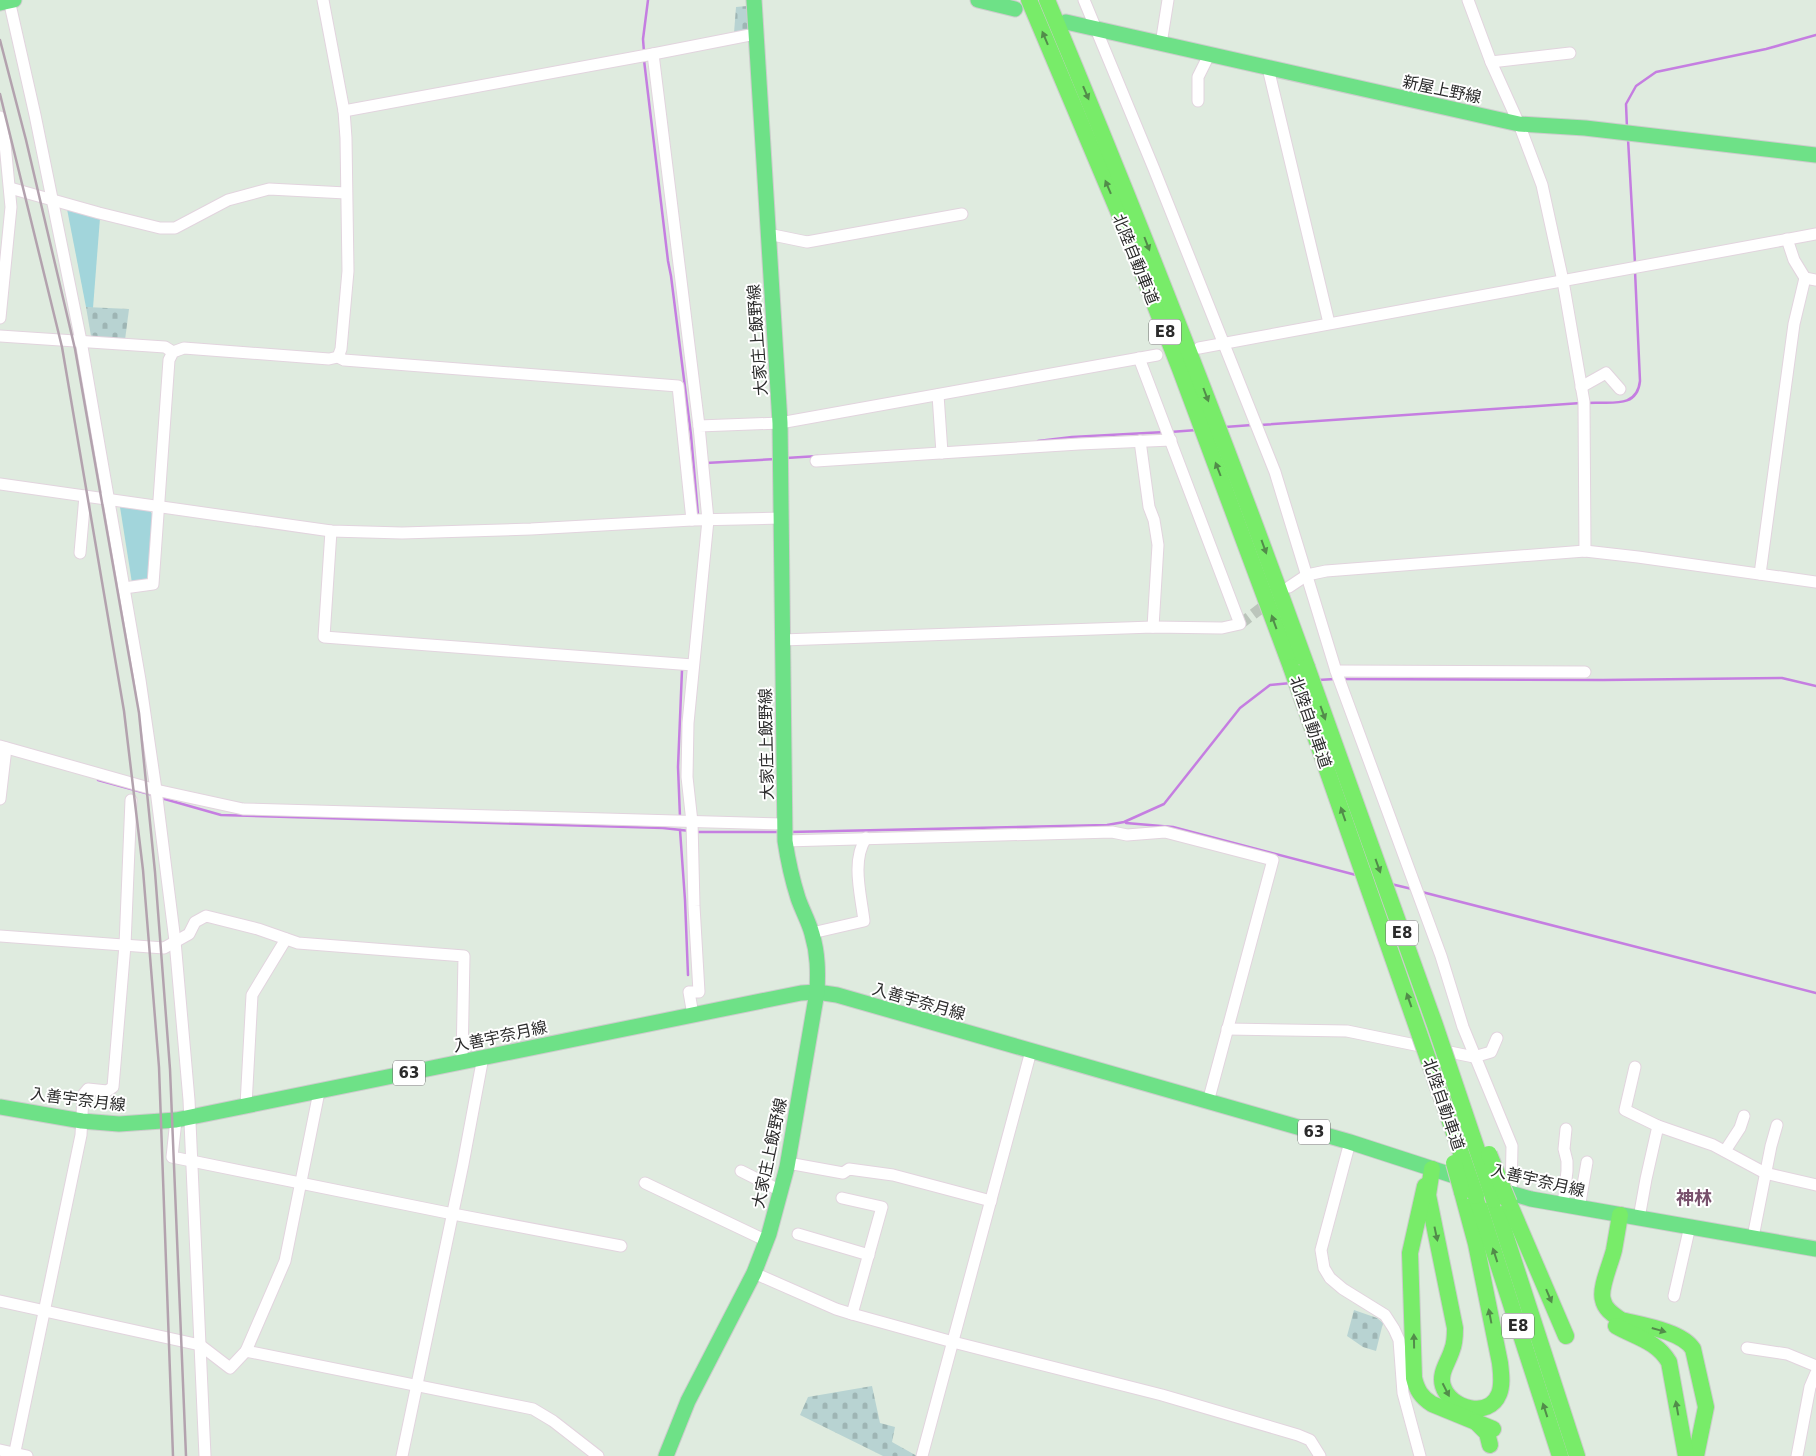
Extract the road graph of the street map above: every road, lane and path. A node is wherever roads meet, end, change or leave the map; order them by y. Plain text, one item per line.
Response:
1 (323, 0) edge
2 (754, 0) edge
3 (978, 0) edge
4 (1029, 0) edge
5 (1047, 0) edge
6 (1084, 0) edge
7 (1168, 0) edge
8 (1468, 0) edge
9 (8, 1) edge
10 (1014, 9) dead end
11 (1066, 22) dead end
12 (1096, 29) junction
13 (755, 34) junction
14 (1161, 44) junction
15 (1570, 53) dead end
16 (653, 54) junction
17 (1209, 55) junction
18 (1490, 62) junction
19 (1268, 68) junction
20 (1198, 101) dead end
21 (344, 111) junction
22 (0, 117) edge
23 (1519, 124) junction
24 (1816, 155) edge
25 (10, 188) junction
26 (346, 192) junction
27 (53, 201) junction
28 (962, 214) dead end
29 (768, 234) junction
30 (1816, 234) edge
31 (1787, 239) junction
32 (1811, 279) edge
33 (1563, 281) junction
34 (0, 318) edge
35 (1329, 323) junction
36 (0, 336) edge
37 (81, 341) junction
38 (1224, 344) junction
39 (1199, 348) dead end
40 (173, 352) junction
41 (1157, 355) dead end
42 (338, 357) junction
43 (1139, 358) junction
44 (1581, 387) junction
45 (1620, 390) dead end
46 (938, 395) junction
47 (780, 423) junction
48 (699, 426) junction
49 (1171, 440) junction
50 (1140, 441) junction
51 (942, 452) junction
52 (816, 461) dead end
53 (0, 484) edge
54 (85, 496) junction
55 (109, 500) junction
56 (158, 507) junction
57 (781, 518) junction
58 (692, 520) junction
59 (708, 520) junction
60 (331, 531) junction
61 (1585, 552) junction
62 (80, 553) dead end
63 (1760, 574) junction
64 (1307, 575) junction
65 (1816, 582) edge
66 (1289, 587) dead end
67 (124, 588) junction
68 (1153, 627) junction
69 (782, 640) junction
70 (693, 665) junction
71 (1299, 667) junction
72 (1336, 671) junction
73 (1585, 672) dead end
74 (3, 747) edge
75 (156, 790) junction
76 (0, 800) edge
77 (131, 800) dead end
78 (692, 822) junction
79 (784, 824) junction
80 (866, 838) junction
81 (785, 841) junction
82 (812, 934) junction
83 (0, 936) edge
84 (286, 939) junction
85 (175, 941) junction
86 (125, 945) junction
87 (816, 992) junction
88 (693, 1014) junction
89 (1227, 1029) junction
90 (1497, 1038) dead end
91 (1031, 1051) junction
92 (483, 1057) junction
93 (1474, 1057) junction
94 (462, 1062) junction
95 (1635, 1067) dead end
96 (319, 1092) junction
97 (1208, 1102) junction
98 (246, 1106) junction
99 (0, 1107) edge
100 (1744, 1116) dead end
101 (183, 1119) junction
102 (82, 1121) junction
103 (1777, 1125) dead end
104 (1658, 1126) junction
105 (1566, 1129) dead end
106 (1350, 1142) junction
107 (1726, 1151) junction
108 (190, 1160) junction
109 (1587, 1162) dead end
110 (788, 1163) junction
111 (1432, 1169) junction
112 (741, 1171) dead end
113 (1766, 1173) junction
114 (300, 1183) junction
115 (645, 1183) dead end
116 (1816, 1185) edge
117 (781, 1191) junction
118 (1469, 1194) junction
119 (842, 1198) dead end
120 (1505, 1199) junction
121 (991, 1201) junction
122 (1563, 1205) junction
123 (1579, 1208) junction
124 (453, 1214) junction
125 (1620, 1215) junction
126 (1639, 1218) junction
127 (1690, 1226) junction
128 (798, 1234) dead end
129 (1753, 1237) junction
130 (767, 1241) junction
131 (621, 1246) dead end
132 (1816, 1249) edge
133 (869, 1255) junction
134 (754, 1273) junction
135 (1674, 1296) dead end
136 (0, 1301) edge
137 (44, 1310) junction
138 (852, 1314) junction
139 (1566, 1336) dead end
140 (953, 1342) junction
141 (200, 1345) junction
142 (1747, 1348) dead end
143 (246, 1351) junction
144 (1816, 1366) edge
145 (1816, 1373) edge
146 (417, 1385) junction
147 (1492, 1437) dead end
148 (0, 1450) edge
149 (14, 1455) edge
150 (27, 1456) edge
151 (204, 1456) edge
152 (402, 1456) edge
153 (598, 1456) edge
154 (666, 1456) edge
155 (922, 1456) edge
156 (1320, 1456) edge
157 (1420, 1456) edge
158 (1560, 1456) edge
159 (1577, 1456) edge
160 (1686, 1456) edge
161 (1696, 1456) edge
162 (1797, 1456) edge

1 - 21 street
2 - 13 main road, 大家庄上飯野線
3 - 10 main road
71 -> 4 highway, 北陸自動車道 / E8
5 -> 71 highway, 北陸自動車道 / E8
6 - 12 street
7 - 14 street
8 - 18 street
9 - 27 street
11 - 12 main road, 新屋上野線
12 - 14 main road, 新屋上野線
12 - 38 street
13 - 16 street
13 - 29 main road, 大家庄上飯野線
14 - 17 main road, 新屋上野線
15 - 18 street
16 - 21 street
16 - 48 street
17 - 19 main road, 新屋上野線
17 - 20 street
18 - 23 street
19 - 23 main road, 新屋上野線
19 - 35 street
21 - 26 street
22 - 25 street
23 - 24 main road, 新屋上野線
23 - 33 street
25 - 27 street
25 - 34 street
26 - 27 street
26 - 42 street
27 - 37 street
28 - 29 street
29 - 47 main road, 大家庄上飯野線
30 - 31 street
31 - 32 street
31 - 33 street
32 - 63 street
33 - 35 street
33 - 44 street
35 - 38 street
36 - 37 street
37 - 40 street
37 - 55 street
38 - 39 street
38 - 64 street
40 - 42 street
40 - 56 street
41 - 43 street
42 - 58 street
43 - 46 street
43 - 49 street
44 - 45 street
44 - 61 street
46 - 47 street
46 - 51 street
47 - 48 street
47 - 57 main road, 大家庄上飯野線
48 - 59 street
49 - 50 street
49 - 68 street
50 - 51 street
50 - 68 street
51 - 52 street
53 - 54 street
54 - 55 street
54 - 62 street
55 - 56 street
55 - 67 street
56 - 60 street
56 - 67 street
57 - 59 street
57 - 69 main road, 大家庄上飯野線
58 - 59 street
58 - 60 street
59 - 70 street
60 - 70 street
61 - 63 street
61 - 64 street
63 - 65 street
64 - 66 street
64 - 72 street
67 - 75 street
68 - 69 street
69 - 79 main road, 大家庄上飯野線
70 - 78 street
118 -> 71 highway, 北陸自動車道 / E8, bridge
71 -> 120 highway, 北陸自動車道 / E8, bridge
72 - 73 street
72 - 93 street
74 - 75 street
74 - 76 street
75 - 78 street
75 - 85 street
77 - 86 street
78 - 79 street
78 - 88 street
79 - 81 main road, 大家庄上飯野線
80 - 81 street
80 - 82 street
80 - 89 street
81 - 82 main road, 大家庄上飯野線
82 - 87 main road, 大家庄上飯野線
83 - 86 street
84 - 85 street
84 - 94 street
84 - 98 street
85 - 86 street
85 - 101 street
86 - 102 street
87 - 88 main road, 入善宇奈月線 / 63
87 - 91 main road, 入善宇奈月線 / 63
87 - 110 main road, 大家庄上飯野線
88 - 92 main road, 入善宇奈月線 / 63
89 - 93 street
89 - 97 street
90 - 93 street
91 - 97 main road, 入善宇奈月線 / 63
91 - 121 street
92 - 94 main road, 入善宇奈月線 / 63
92 - 124 street
93 - 120 street
94 - 96 main road, 入善宇奈月線 / 63
95 - 104 street
96 - 98 main road, 入善宇奈月線 / 63
96 - 114 street
97 - 106 main road, 入善宇奈月線 / 63
98 - 101 main road, 入善宇奈月線 / 63
99 - 102 main road, 入善宇奈月線 / 63
100 - 107 street
101 - 102 main road, 入善宇奈月線 / 63
101 - 108 street
101 - 108 street
102 - 137 street
103 - 113 street
104 - 107 street
104 - 126 street
105 - 122 street
106 - 111 main road, 入善宇奈月線 / 63
106 - 157 street
107 - 113 street
108 - 114 street
108 - 141 street
109 - 123 street
110 - 117 main road, 大家庄上飯野線
110 - 121 street
111 -> 118 highway
111 - 120 main road, 入善宇奈月線 / 63
147 -> 111 highway
112 - 117 street
113 - 116 street
113 - 129 street
114 - 124 street
114 - 143 street
115 - 130 street
117 - 130 main road, 大家庄上飯野線
158 -> 118 highway, 北陸自動車道 / E8
119 - 133 street
120 - 122 main road, 入善宇奈月線 / 63
120 -> 139 highway
120 - 159 highway, 北陸自動車道 / E8
121 - 140 street
122 - 123 main road, 入善宇奈月線 / 63
123 - 125 main road, 入善宇奈月線 / 63
124 - 131 street
124 - 146 street
125 - 126 main road, 入善宇奈月線 / 63
160 -> 125 highway
125 -> 161 highway
126 - 127 main road, 入善宇奈月線 / 63
127 - 129 main road, 入善宇奈月線 / 63
127 - 135 street
128 - 133 street
129 - 132 main road, 入善宇奈月線 / 63
130 - 134 main road, 大家庄上飯野線
133 - 138 street
134 - 138 street
134 - 154 main road, 大家庄上飯野線
136 - 137 street
137 - 141 street
137 - 149 street
138 - 140 street
140 - 155 street
140 - 156 street
141 - 143 street
141 - 151 street
142 - 144 street
143 - 146 street
145 - 162 street
146 - 152 street
146 - 153 street
148 - 149 street
149 - 150 street

